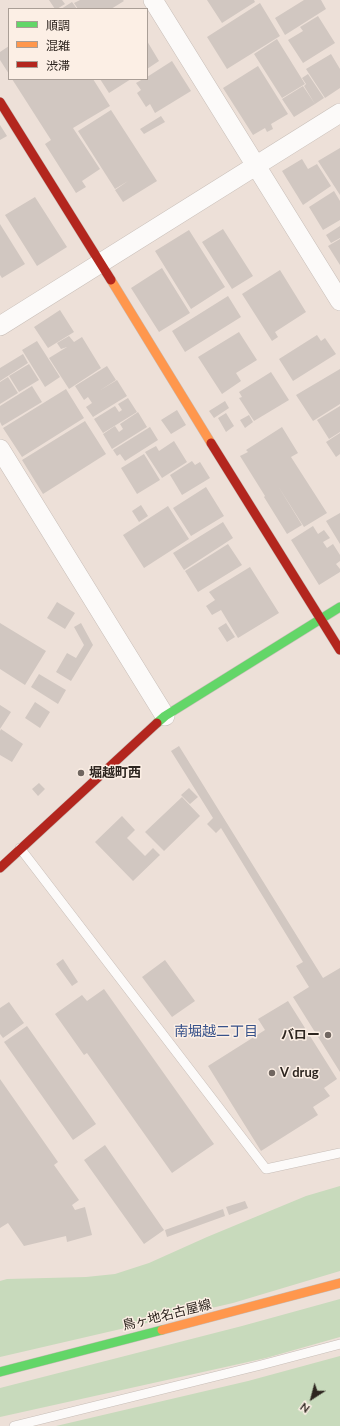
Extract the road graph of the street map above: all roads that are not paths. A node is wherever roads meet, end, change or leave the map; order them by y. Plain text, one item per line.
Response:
1 (153, 0) edge
2 (0, 102) edge
3 (340, 113) edge
4 (256, 166) junction
5 (100, 263) junction
6 (340, 301) edge
7 (0, 326) edge
8 (0, 449) edge
9 (340, 607) edge
10 (321, 619) junction
11 (340, 650) edge
12 (165, 716) junction
13 (20, 848) junction
14 (0, 868) edge
15 (340, 1153) edge
16 (340, 1283) edge
17 (340, 1344) edge
18 (0, 1372) edge
19 (14, 1426) edge

1 - 4 street
2 - 5 street
3 - 4 street
4 - 5 street
4 - 6 street
5 - 7 street
5 - 10 street
8 - 12 street
9 - 10 street
10 - 11 street
10 - 12 street
12 - 13 street
13 - 14 street
13 - 15 lane
16 - 18 street, 鳥ヶ地名古屋線
17 - 19 lane

